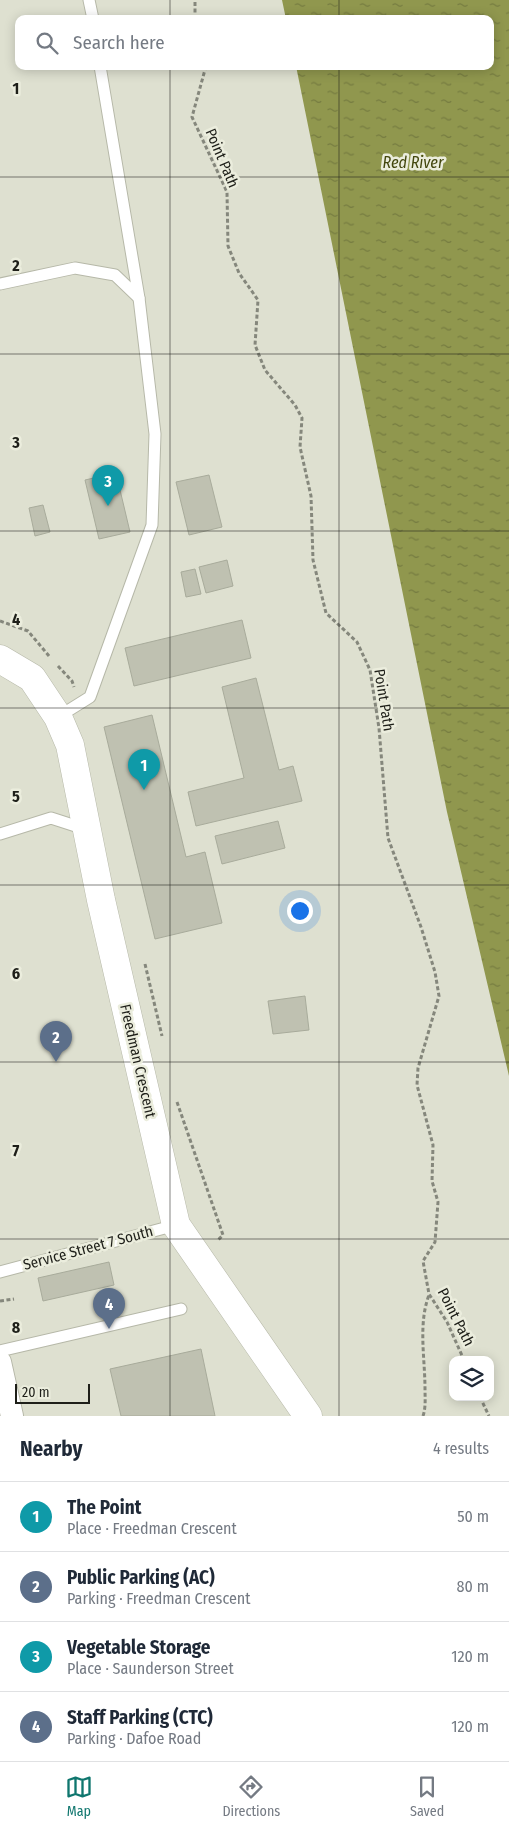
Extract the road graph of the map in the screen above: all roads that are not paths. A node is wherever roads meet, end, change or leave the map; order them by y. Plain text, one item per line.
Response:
1 (90, 0) edge
2 (92, 15) edge
3 (101, 70) edge
4 (0, 284) edge
5 (139, 298) junction
6 (0, 658) edge
7 (58, 716) junction
8 (86, 829) junction
9 (0, 834) edge
10 (176, 1225) junction
11 (0, 1272) edge
12 (181, 1309) dead end
13 (0, 1352) edge
14 (0, 1362) edge
15 (12, 1416) edge
16 (308, 1416) edge

1 - 2 lane
3 - 5 lane
4 - 5 lane
5 - 7 lane
6 - 7 street, Freedman Crescent
7 - 8 street, Freedman Crescent
8 - 9 lane
8 - 10 street, Freedman Crescent
10 - 11 lane, Service Street 7 South
10 - 16 street, Freedman Crescent
12 - 13 lane
14 - 15 street

